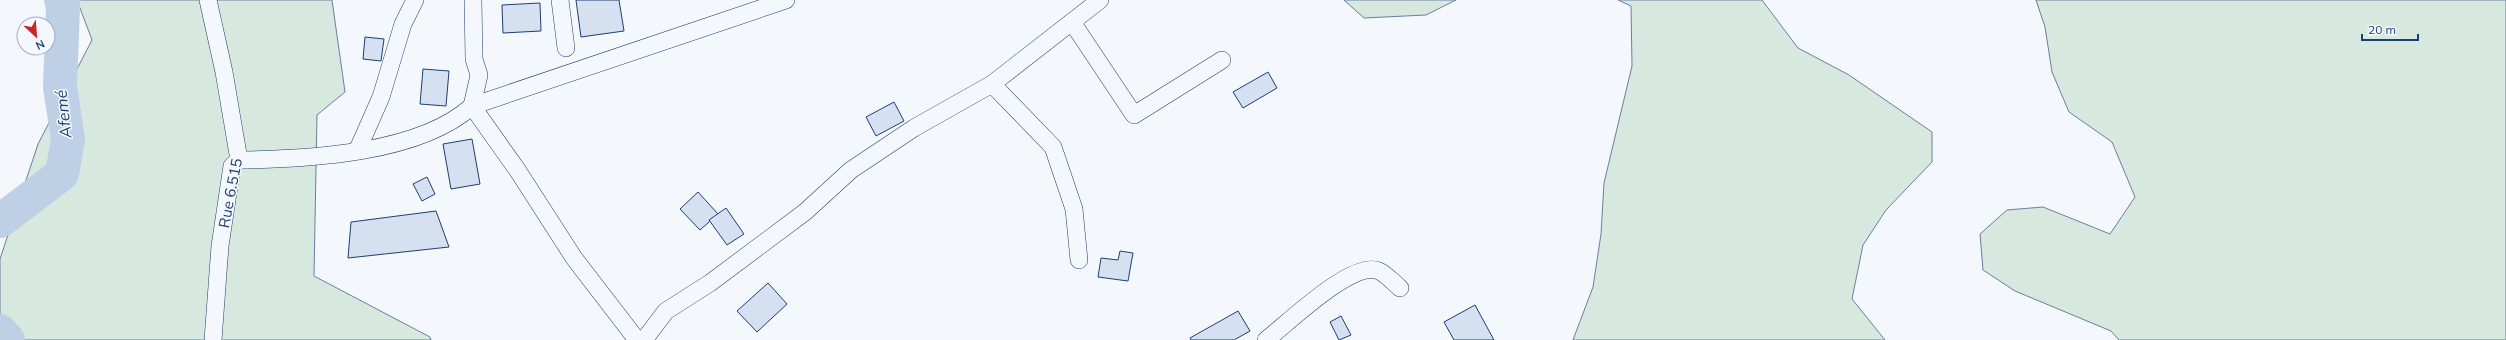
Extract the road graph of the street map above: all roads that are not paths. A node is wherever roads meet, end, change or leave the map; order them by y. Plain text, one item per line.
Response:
1 (208, 0) edge
2 (415, 0) edge
3 (473, 0) edge
4 (560, 0) edge
5 (786, 0) edge
6 (1100, 0) edge
7 (1072, 22) junction
8 (566, 48) dead end
9 (1222, 60) dead end
10 (992, 84) junction
11 (472, 106) junction
12 (358, 149) junction
13 (239, 160) junction
14 (1079, 260) dead end
15 (1400, 288) dead end
16 (1275, 337) edge
17 (213, 340) edge
18 (638, 340) edge
19 (644, 340) edge

1 - 13 street, Rue 6.515
2 - 12 street
3 - 11 street
4 - 8 street
5 - 11 street
6 - 7 street
7 - 9 street
7 - 10 street
10 - 14 street
10 - 19 street
11 - 12 street
11 - 18 street
12 - 13 street
13 - 17 street, Rue 6.515
15 - 16 street

